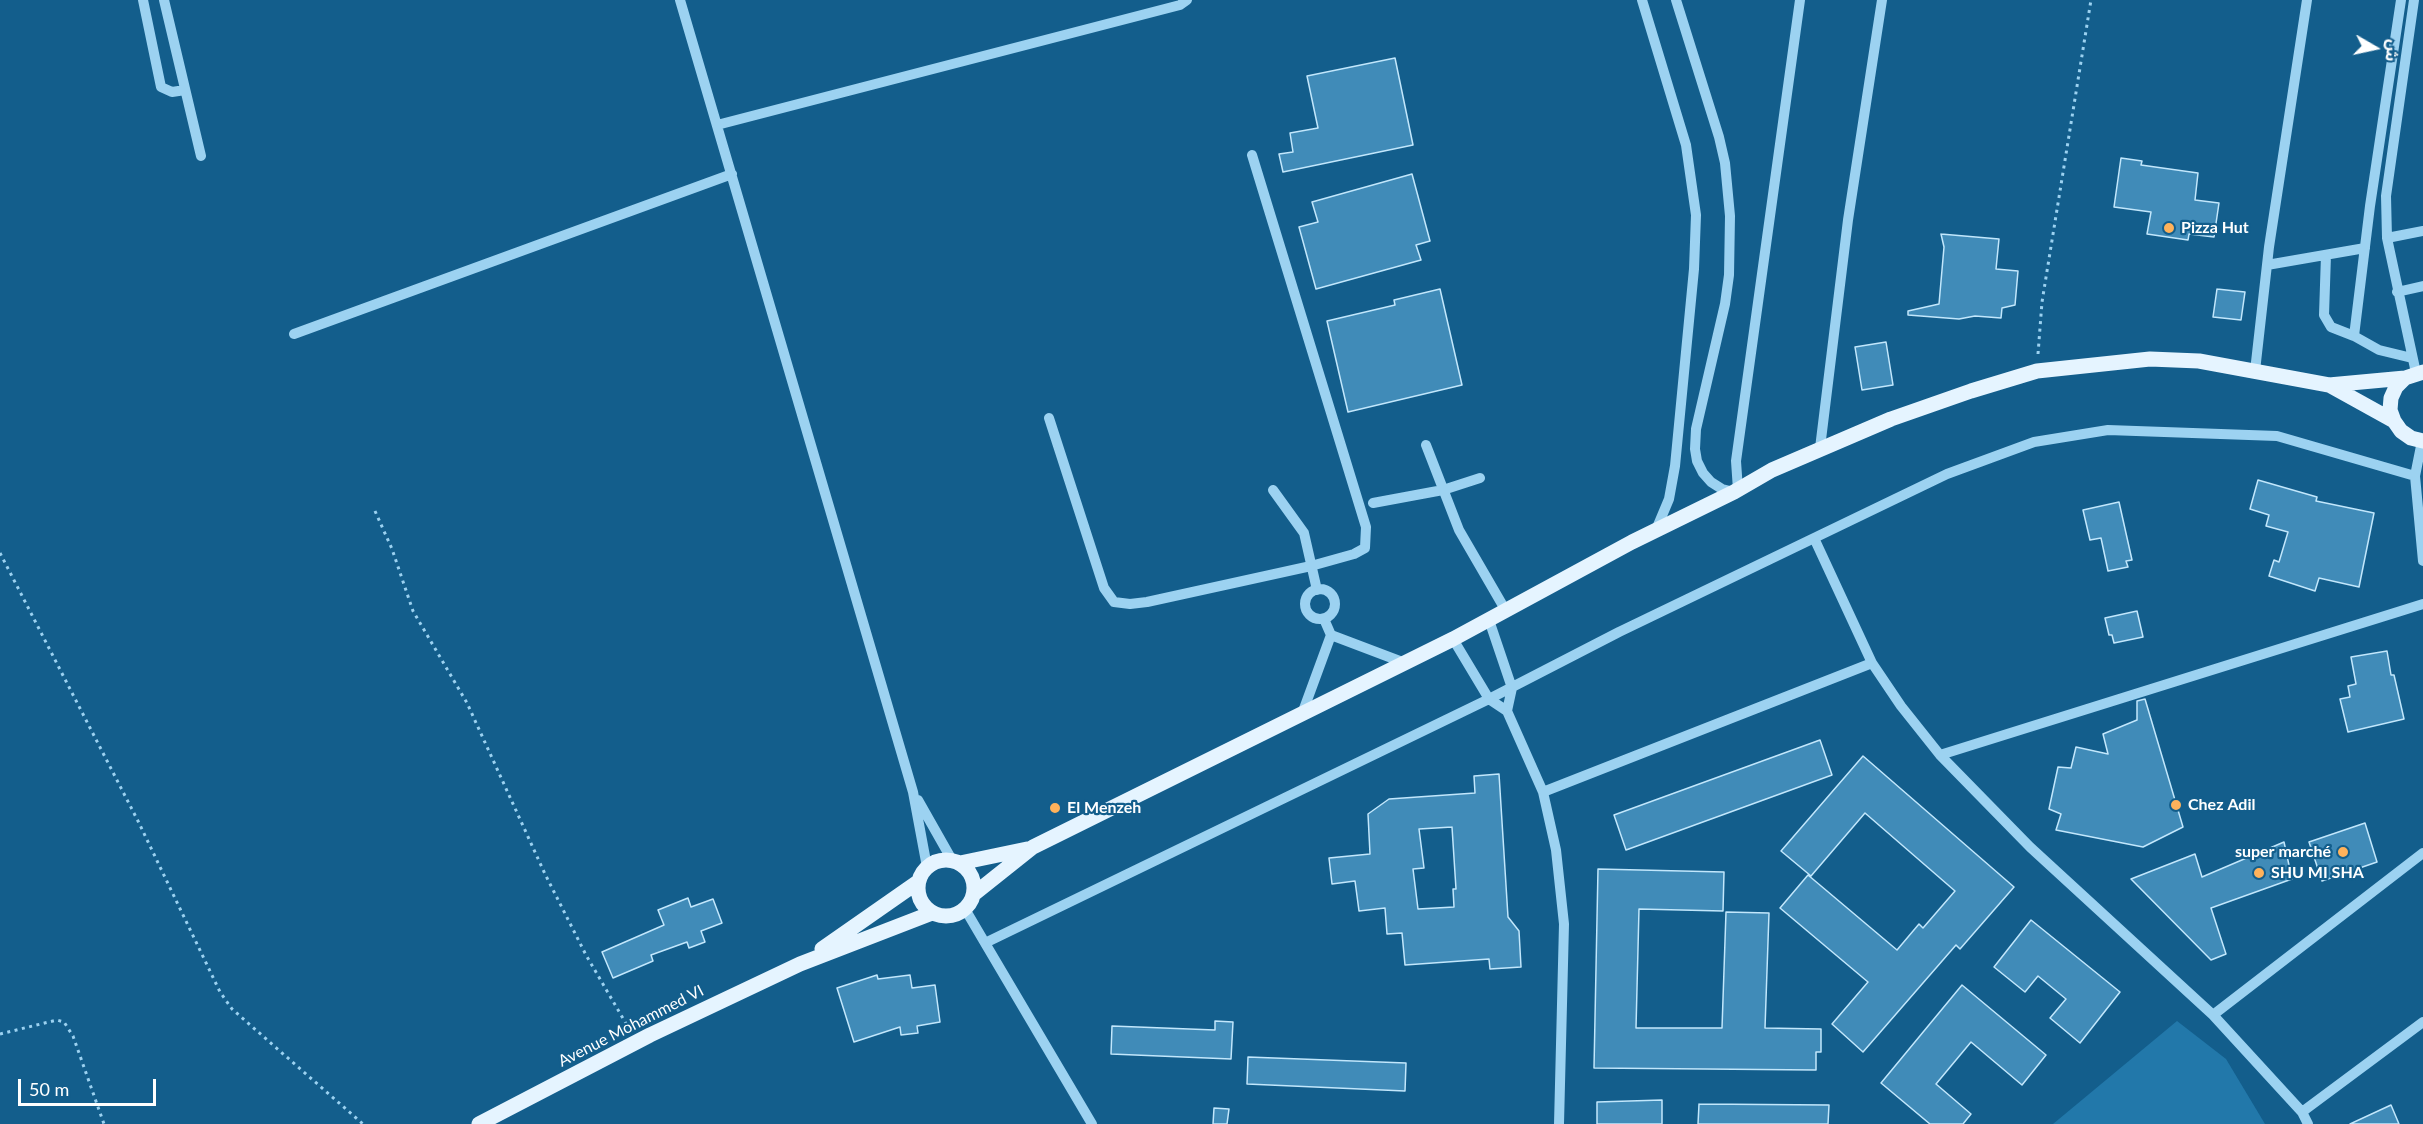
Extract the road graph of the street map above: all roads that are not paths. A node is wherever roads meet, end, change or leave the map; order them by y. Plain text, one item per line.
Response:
1 (143, 0) edge
2 (164, 0) edge
3 (680, 0) edge
4 (1187, 0) edge
5 (1642, 0) edge
6 (1676, 0) edge
7 (1800, 0) edge
8 (1882, 0) edge
9 (2307, 0) edge
10 (2402, 0) edge
11 (2414, 0) edge
12 (185, 90) junction
13 (717, 125) junction
14 (1252, 155) dead end
15 (201, 156) dead end
16 (732, 174) junction
17 (2423, 231) edge
18 (2388, 238) junction
19 (2365, 248) junction
20 (2326, 255) junction
21 (2267, 265) junction
22 (2423, 286) edge
23 (2397, 292) junction
24 (294, 334) dead end
25 (2354, 336) junction
26 (2414, 370) edge
27 (2255, 372) junction
28 (2329, 385) junction
29 (1049, 418) dead end
30 (2394, 422) junction
31 (1678, 429) junction
32 (1696, 429) junction
33 (2423, 441) edge
34 (1426, 445) dead end
35 (1820, 448) junction
36 (2415, 476) junction
37 (1480, 477) dead end
38 (1273, 490) dead end
39 (1443, 490) junction
40 (1736, 491) junction
41 (1373, 502) dead end
42 (1656, 530) junction
43 (1814, 538) junction
44 (2423, 561) edge
45 (1311, 566) junction
46 (1317, 590) junction
47 (2423, 604) edge
48 (1506, 611) junction
49 (1324, 619) junction
50 (1489, 620) junction
51 (1331, 635) junction
52 (1453, 639) junction
53 (1405, 663) junction
54 (1872, 663) junction
55 (1512, 688) junction
56 (1489, 699) junction
57 (1507, 711) junction
58 (1302, 714) junction
59 (1940, 755) junction
60 (913, 792) junction
61 (1543, 792) junction
62 (1033, 847) junction
63 (2423, 853) edge
64 (956, 862) junction
65 (927, 867) junction
66 (918, 882) junction
67 (974, 894) junction
68 (965, 909) junction
69 (932, 913) junction
70 (985, 943) junction
71 (800, 964) junction
72 (2213, 1015) junction
73 (2422, 1027) edge
74 (2302, 1112) junction
75 (479, 1124) edge
76 (1092, 1124) edge
77 (1559, 1124) edge
78 (2308, 1124) edge

1 - 12 street
2 - 12 street
3 - 13 street
4 - 13 street
5 - 31 street
6 - 32 street
7 - 40 street
8 - 35 street
9 - 21 street
10 - 19 street
11 - 18 street
12 - 15 street
13 - 16 street
14 - 45 street
16 - 24 street
16 - 60 street
17 - 18 street
18 - 23 street
19 - 20 street
19 - 25 street
20 - 21 street
20 - 25 street
21 - 27 street
22 - 23 street
23 - 26 street
25 - 26 street
26 - 28 main road
26 - 30 main road
27 - 28 main road
27 - 35 main road
28 - 30 main road
29 - 45 street
30 - 33 main road
31 - 32 street
31 - 42 street
32 - 40 street
33 - 36 street
34 - 39 street
35 - 40 main road
36 - 43 street
36 - 44 street
37 - 39 street
38 - 45 street
39 - 41 street
39 - 48 street
40 - 42 main road
42 - 48 main road
43 - 54 street
43 - 55 street
45 - 46 street
46 - 49 street
46 - 49 street
47 - 59 street
48 - 50 main road
49 - 51 street
50 - 52 main road
50 - 55 street
51 - 53 street
51 - 58 street
52 - 53 main road
52 - 56 street
53 - 58 main road
54 - 59 street
54 - 61 street
55 - 56 street
55 - 57 street
56 - 57 street
56 - 70 street
57 - 61 street
58 - 62 main road
59 - 72 street
60 - 64 street
60 - 65 street
61 - 77 street
62 - 64 main road
62 - 67 main road
63 - 72 street
64 - 65 main road
64 - 67 main road
65 - 66 main road
66 - 69 main road
66 - 71 main road
67 - 68 main road
68 - 69 main road
68 - 70 street
69 - 71 main road
70 - 76 street
71 - 75 main road, Avenue Mohammed VI
72 - 74 street
73 - 74 street
74 - 78 street

